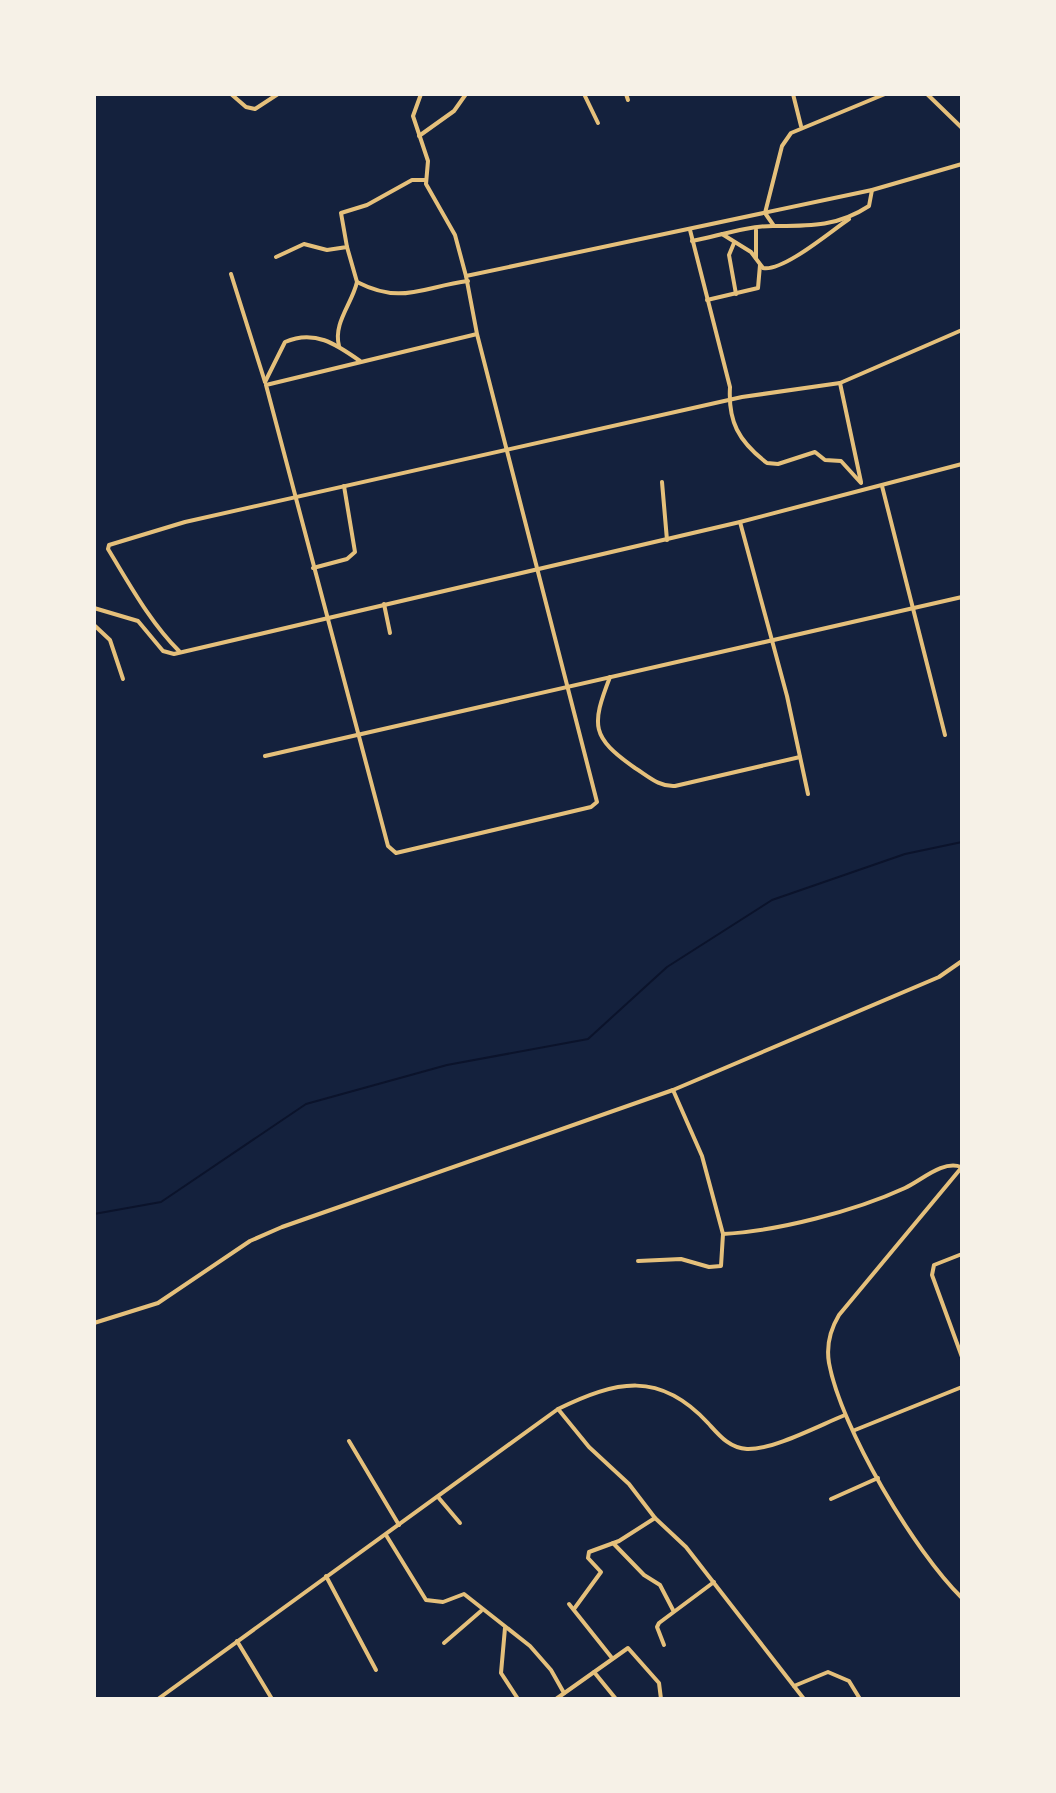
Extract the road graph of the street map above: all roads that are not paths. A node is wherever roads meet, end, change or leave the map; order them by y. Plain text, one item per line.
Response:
1 (178, 94) edge
2 (189, 94) edge
3 (231, 94) edge
4 (278, 94) edge
5 (421, 94) edge
6 (466, 94) edge
7 (584, 94) edge
8 (793, 94) edge
9 (885, 94) edge
10 (927, 94) edge
11 (598, 123) dead end
12 (801, 126) junction
13 (962, 128) edge
14 (419, 136) junction
15 (962, 164) edge
16 (425, 180) junction
17 (872, 190) junction
18 (765, 213) junction
19 (854, 216) junction
20 (774, 226) junction
21 (756, 229) junction
22 (690, 230) junction
23 (722, 234) junction
24 (692, 241) junction
25 (734, 243) junction
26 (347, 247) junction
27 (276, 257) dead end
28 (756, 260) junction
29 (760, 265) junction
30 (231, 274) dead end
31 (467, 279) junction
32 (357, 282) junction
33 (736, 294) junction
34 (707, 300) junction
35 (962, 330) edge
36 (477, 334) junction
37 (339, 346) junction
38 (360, 361) junction
39 (265, 383) junction
40 (840, 383) junction
41 (728, 401) junction
42 (507, 450) junction
43 (962, 464) edge
44 (662, 482) dead end
45 (861, 483) junction
46 (344, 486) junction
47 (882, 486) junction
48 (862, 492) junction
49 (295, 497) junction
50 (740, 522) junction
51 (667, 540) junction
52 (313, 568) junction
53 (540, 568) junction
54 (962, 597) edge
55 (384, 603) junction
56 (94, 608) edge
57 (911, 609) junction
58 (326, 618) junction
59 (94, 625) edge
60 (390, 633) dead end
61 (772, 642) junction
62 (179, 651) junction
63 (610, 677) junction
64 (123, 679) dead end
65 (569, 686) junction
66 (945, 735) dead end
67 (359, 736) junction
68 (265, 756) dead end
69 (800, 757) junction
70 (808, 794) dead end
71 (962, 961) edge
72 (673, 1090) junction
73 (962, 1167) edge
74 (723, 1234) junction
75 (962, 1254) edge
76 (638, 1261) dead end
77 (94, 1323) edge
78 (962, 1357) edge
79 (962, 1387) edge
80 (558, 1409) junction
81 (845, 1415) junction
82 (855, 1430) junction
83 (349, 1441) dead end
84 (878, 1478) junction
85 (438, 1497) junction
86 (831, 1499) dead end
87 (655, 1518) junction
88 (460, 1523) dead end
89 (399, 1525) junction
90 (386, 1535) junction
91 (613, 1543) junction
92 (326, 1576) junction
93 (714, 1582) junction
94 (962, 1598) edge
95 (569, 1604) dead end
96 (574, 1609) junction
97 (673, 1610) junction
98 (481, 1611) junction
99 (505, 1628) junction
100 (237, 1641) junction
101 (444, 1643) dead end
102 (664, 1645) dead end
103 (612, 1658) junction
104 (376, 1670) dead end
105 (594, 1672) junction
106 (794, 1686) junction
107 (564, 1693) junction
108 (158, 1699) edge
109 (272, 1699) edge
110 (518, 1699) edge
111 (556, 1699) edge
112 (616, 1699) edge
113 (661, 1699) edge
114 (804, 1699) edge
115 (860, 1699) edge

1 - 2 street
3 - 4 street
5 - 14 street
6 - 14 street
7 - 11 street
8 - 12 street
9 - 12 street
10 - 13 street
12 - 18 street
14 - 16 street
15 - 17 street
16 - 26 street
16 - 31 street
17 - 18 street
17 - 19 street
18 - 20 street
18 - 22 street
19 - 20 street
19 - 29 street
20 - 21 street
21 - 23 street
21 - 28 street
22 - 24 street
22 - 31 street
23 - 24 street
23 - 25 street
24 - 34 street
25 - 28 street
25 - 33 street
26 - 27 street
26 - 32 street
28 - 29 street
29 - 33 street
30 - 39 street
31 - 32 street
31 - 36 street
32 - 37 street
33 - 34 street
34 - 41 street
35 - 40 street
36 - 38 street
36 - 42 street
37 - 38 street
37 - 39 street
38 - 39 street
39 - 49 street
40 - 41 street
40 - 45 street
41 - 42 street
41 - 45 street
42 - 46 street
42 - 53 street
43 - 47 street
44 - 51 street
45 - 48 street
46 - 49 street
46 - 52 street
47 - 48 street
47 - 57 street
48 - 50 street
49 - 52 street
49 - 62 street
50 - 51 street
50 - 61 street
51 - 53 street
52 - 58 street
53 - 55 street
53 - 65 street
54 - 57 street
55 - 58 street
55 - 60 street
56 - 62 street
57 - 61 street
57 - 66 street
58 - 62 street
58 - 67 street
59 - 64 street
61 - 63 street
61 - 69 street
63 - 65 street
63 - 69 street
65 - 67 street
65 - 67 street
67 - 68 street
69 - 70 street
71 - 72 street
72 - 74 street
72 - 77 street
73 - 74 street
73 - 81 street
74 - 76 street
75 - 78 street
79 - 82 street
80 - 81 street
80 - 85 street
80 - 87 street
81 - 82 street
82 - 84 street
83 - 89 street
84 - 86 street
84 - 94 street
85 - 88 street
85 - 89 street
87 - 91 street
87 - 93 street
89 - 90 street
90 - 92 street
90 - 98 street
91 - 96 street
91 - 97 street
92 - 100 street
92 - 104 street
93 - 97 street
93 - 106 street
95 - 96 street
96 - 103 street
97 - 102 street
98 - 99 street
98 - 101 street
99 - 107 street
99 - 110 street
100 - 108 street
100 - 109 street
103 - 105 street
103 - 113 street
105 - 107 street
105 - 112 street
106 - 114 street
106 - 115 street
107 - 111 street

